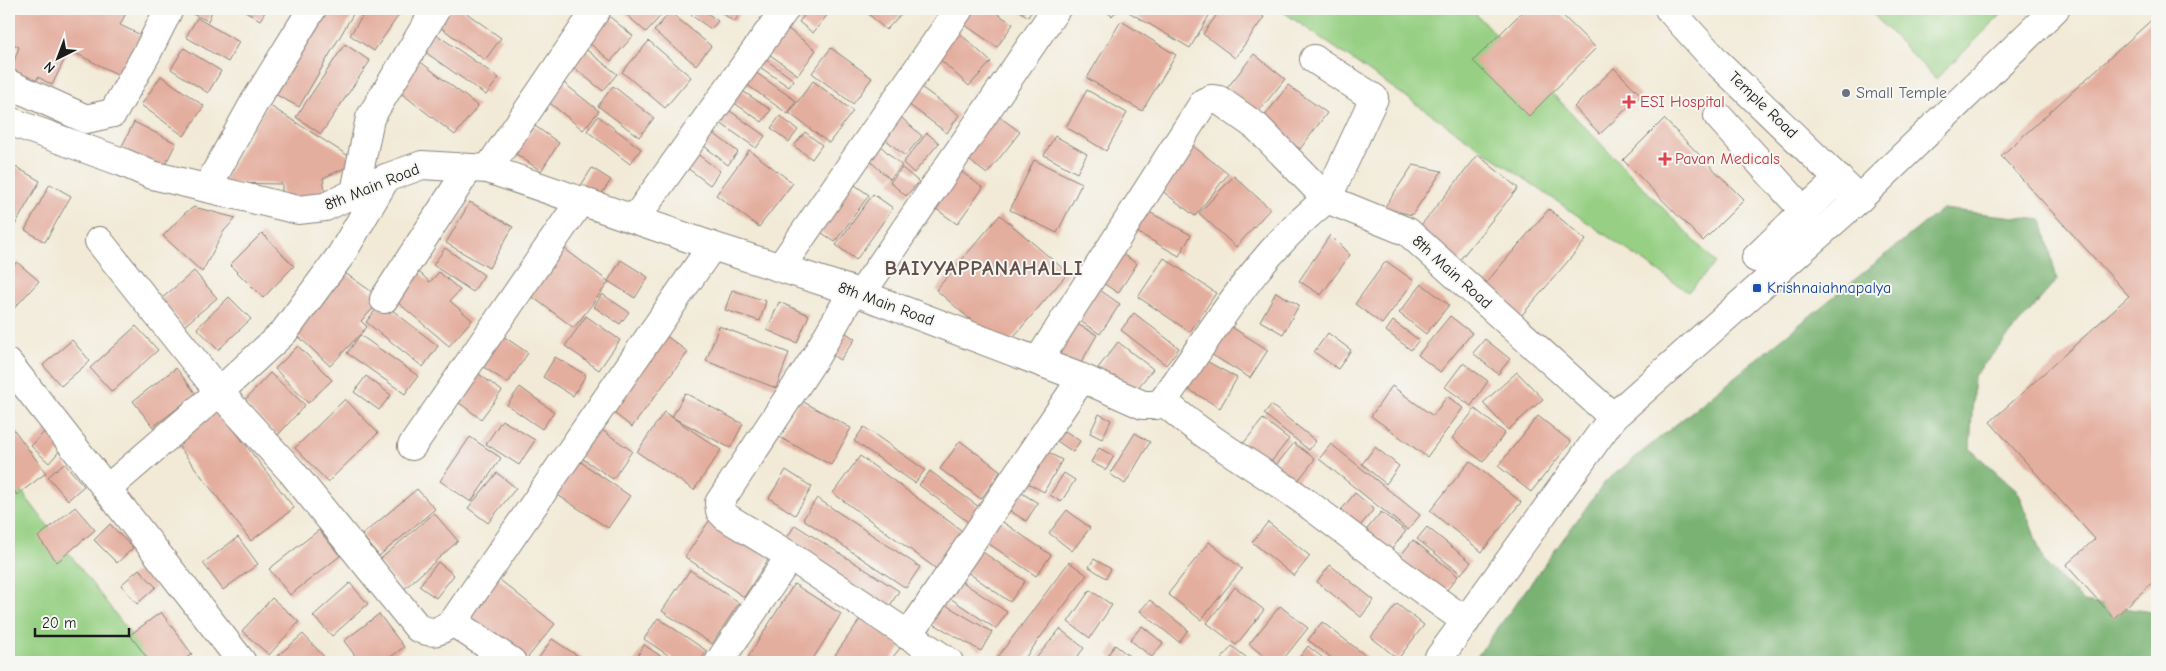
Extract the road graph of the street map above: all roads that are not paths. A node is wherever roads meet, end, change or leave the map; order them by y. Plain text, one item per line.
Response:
1 (169, 9) edge
2 (312, 9) edge
3 (436, 9) edge
4 (596, 9) edge
5 (785, 9) edge
6 (959, 9) edge
7 (1056, 9) edge
8 (1669, 9) edge
9 (2055, 9) edge
10 (1314, 59) dead end
11 (9, 84) edge
12 (1718, 116) dead end
13 (9, 122) edge
14 (478, 168) junction
15 (386, 178) junction
16 (1840, 179) junction
17 (207, 188) junction
18 (355, 192) junction
19 (1327, 199) junction
20 (1859, 199) junction
21 (581, 200) junction
22 (1804, 211) junction
23 (635, 219) junction
24 (99, 241) dead end
25 (712, 246) junction
26 (1756, 258) dead end
27 (780, 268) junction
28 (857, 293) junction
29 (384, 299) dead end
30 (1038, 361) junction
31 (9, 364) edge
32 (1082, 378) junction
33 (219, 392) junction
34 (1162, 401) junction
35 (1613, 417) junction
36 (412, 446) dead end
37 (107, 489) junction
38 (790, 556) junction
39 (1466, 621) junction
40 (453, 622) junction
41 (917, 648) edge
42 (242, 662) edge
43 (512, 662) edge
44 (719, 662) edge
45 (949, 662) edge
46 (1436, 662) edge

1 - 11 street
2 - 17 street
3 - 18 street
4 - 14 street
5 - 23 street
6 - 27 street
7 - 28 street
8 - 16 street, Temple Road
9 - 20 street
10 - 19 street
12 - 22 street
13 - 17 street, 8th Main Road
14 - 15 street, 8th Main Road
14 - 21 street, 8th Main Road
14 - 29 street
15 - 18 street, 8th Main Road
15 - 33 street
16 - 20 street, Temple Road
16 - 22 street
17 - 18 street, 8th Main Road
19 - 30 street
19 - 34 street
19 - 35 street, 8th Main Road
20 - 35 street
21 - 23 street, 8th Main Road
21 - 36 street
22 - 26 street
23 - 25 street, 8th Main Road
24 - 33 street
25 - 27 street, 8th Main Road
25 - 40 street
27 - 28 street, 8th Main Road
28 - 30 street, 8th Main Road
28 - 38 street
30 - 32 street, 8th Main Road
31 - 37 street
32 - 34 street, 8th Main Road
32 - 41 street
33 - 37 street
33 - 40 street
34 - 39 street
35 - 39 street
37 - 42 street
38 - 41 street
38 - 44 street
39 - 46 street
40 - 43 street
41 - 45 street

